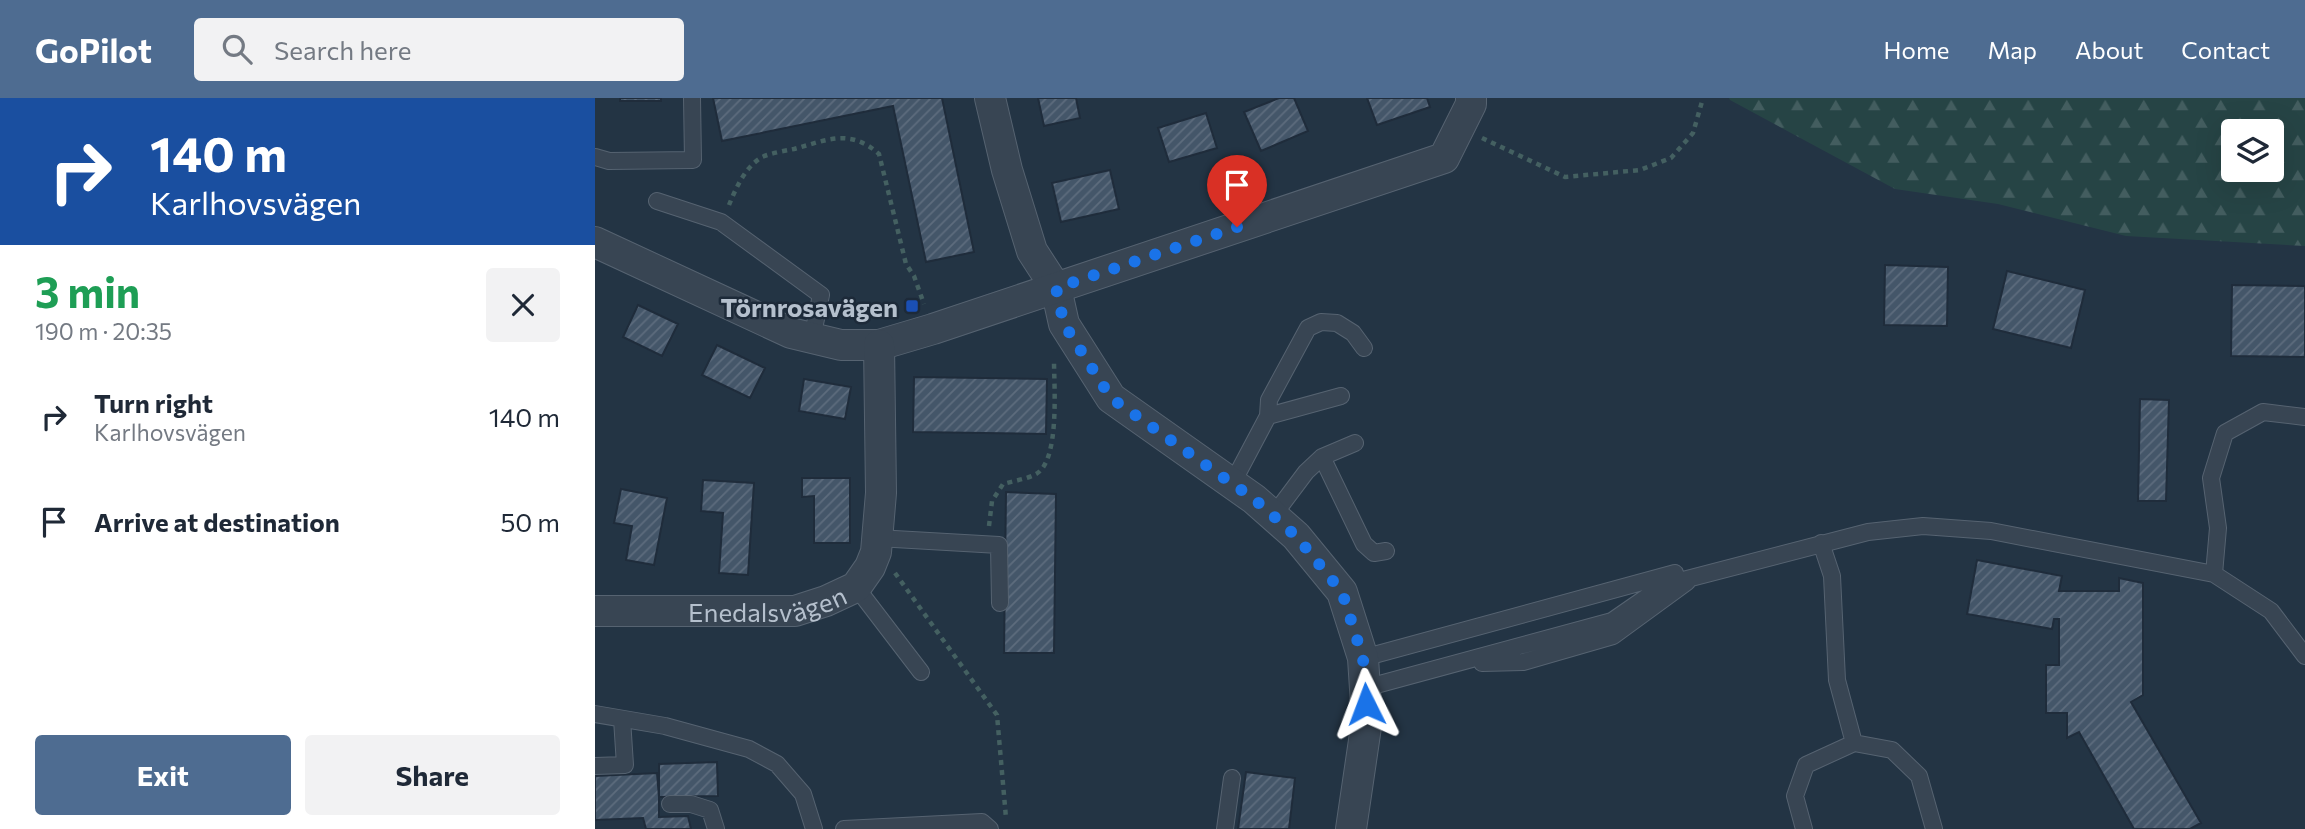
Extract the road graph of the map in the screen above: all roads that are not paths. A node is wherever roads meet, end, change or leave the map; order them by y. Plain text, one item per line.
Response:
1 (692, 98) edge
2 (990, 98) edge
3 (1471, 98) edge
4 (595, 157) edge
5 (657, 201) dead end
6 (595, 242) edge
7 (1056, 288) junction
8 (812, 338) junction
9 (879, 345) junction
10 (1364, 348) dead end
11 (1342, 396) dead end
12 (1268, 416) junction
13 (2305, 417) edge
14 (1355, 443) dead end
15 (1322, 457) junction
16 (1232, 484) junction
17 (1273, 516) junction
18 (1821, 543) junction
19 (875, 549) junction
20 (1386, 551) dead end
21 (2214, 574) junction
22 (1695, 577) junction
23 (856, 587) junction
24 (1000, 603) dead end
25 (595, 611) edge
26 (2305, 656) edge
27 (1363, 658) junction
28 (922, 673) dead end
29 (1365, 688) junction
30 (595, 714) edge
31 (622, 719) junction
32 (1854, 743) junction
33 (595, 766) edge
34 (1232, 778) dead end
35 (670, 804) dead end
36 (716, 829) edge
37 (814, 829) edge
38 (844, 829) edge
39 (990, 829) edge
40 (1225, 829) edge
41 (1351, 829) edge
42 (1804, 829) edge
43 (1934, 829) edge

1 - 4 lane
2 - 7 street
3 - 7 street
5 - 8 lane
6 - 8 street
7 - 9 street
7 - 16 street
8 - 9 street
9 - 19 street, Enedalsvägen
10 - 12 lane
11 - 12 lane
12 - 16 lane
13 - 21 lane
14 - 15 lane
15 - 17 lane
15 - 20 lane
16 - 17 street
17 - 27 street
18 - 21 lane
18 - 22 lane
18 - 32 lane
19 - 23 street, Enedalsvägen
19 - 24 lane
21 - 26 lane
22 - 27 lane
22 - 29 lane
23 - 25 street, Enedalsvägen
23 - 28 lane
27 - 29 street
29 - 41 street
30 - 31 lane
31 - 33 lane
31 - 37 lane
32 - 42 lane
32 - 43 lane
34 - 40 lane
35 - 36 lane
38 - 39 lane

